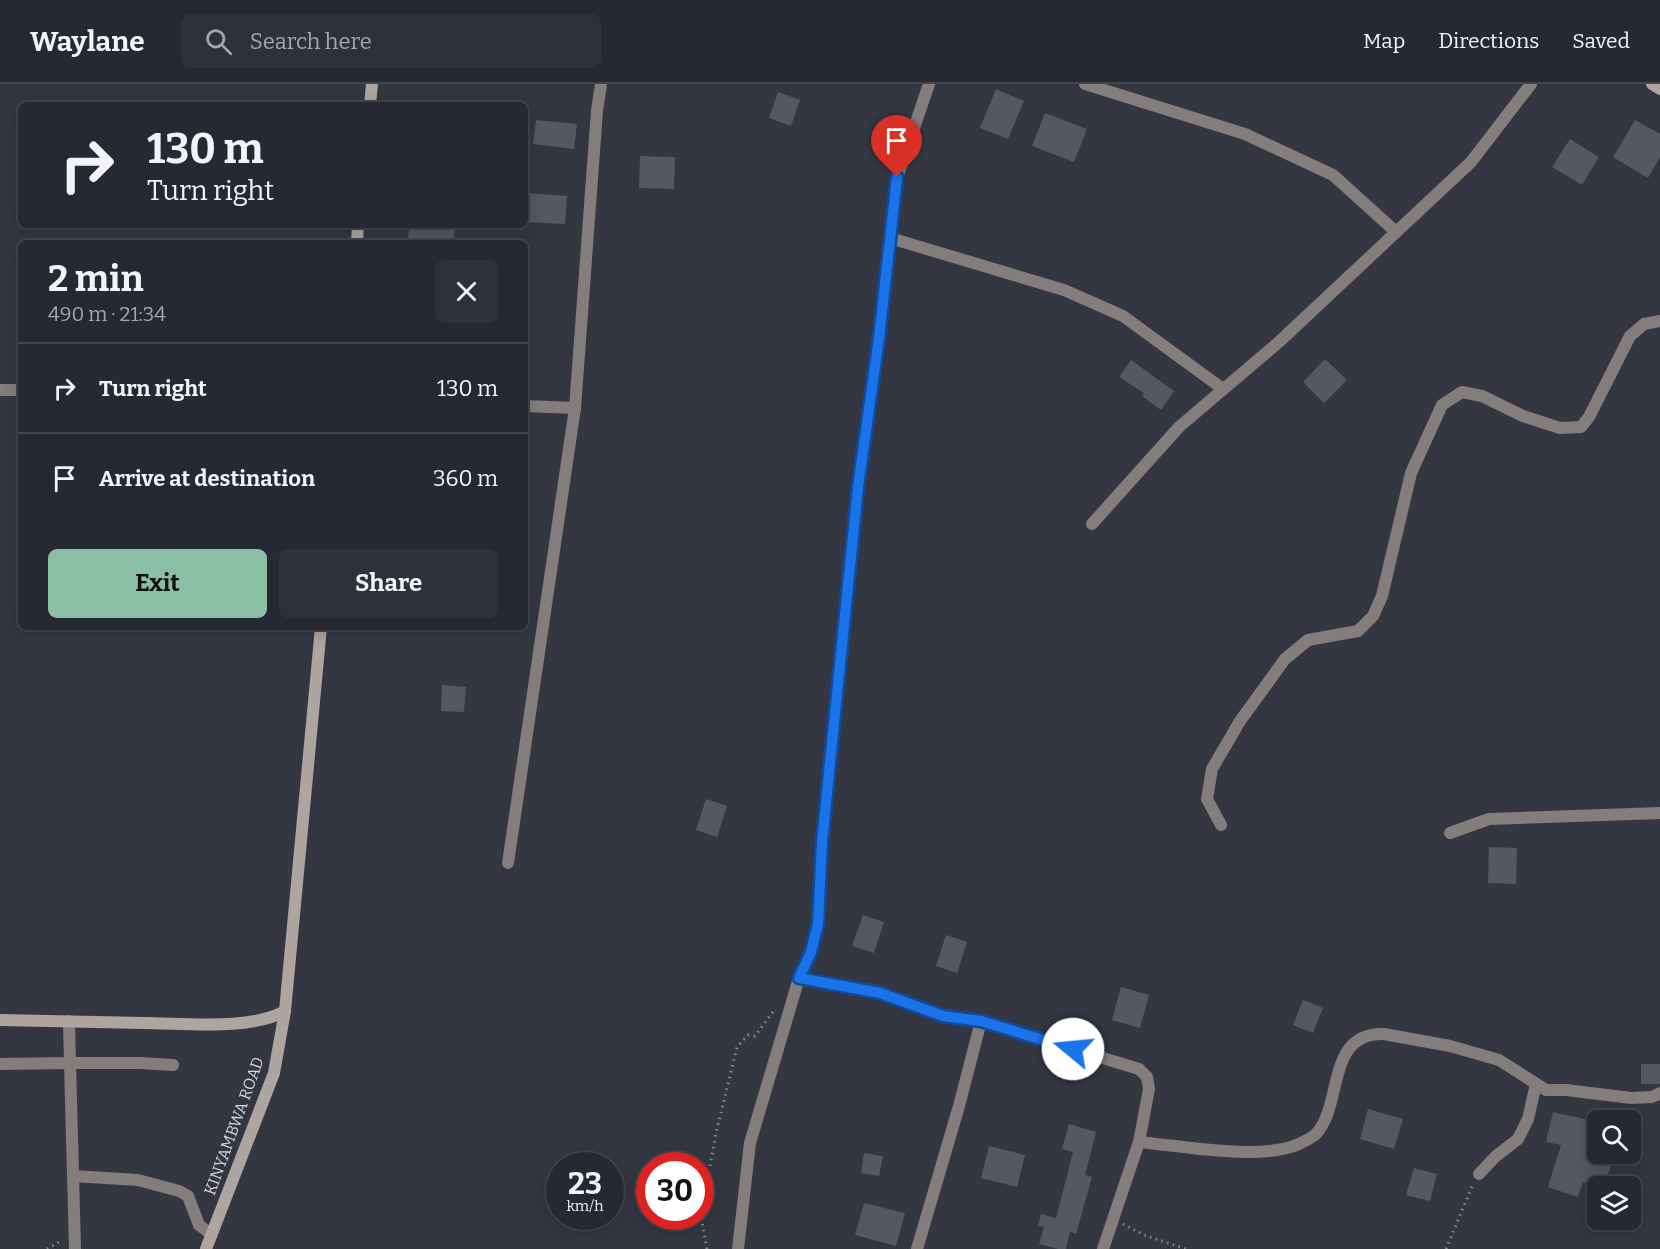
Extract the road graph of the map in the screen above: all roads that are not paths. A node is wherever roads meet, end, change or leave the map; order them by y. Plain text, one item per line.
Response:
1 (372, 84) edge
2 (601, 84) edge
3 (929, 84) edge
4 (1085, 84) edge
5 (1531, 84) edge
6 (1652, 84) edge
7 (1660, 89) edge
8 (370, 102) edge
9 (1396, 232) junction
10 (890, 238) junction
11 (1660, 321) edge
12 (1223, 389) junction
13 (0, 390) edge
14 (18, 390) edge
15 (528, 406) edge
16 (575, 408) junction
17 (1092, 524) dead end
18 (321, 630) edge
19 (1660, 813) edge
20 (1221, 825) dead end
21 (1450, 833) dead end
22 (508, 863) dead end
23 (799, 978) junction
24 (285, 1011) junction
25 (0, 1020) edge
26 (69, 1021) junction
27 (981, 1021) junction
28 (70, 1063) junction
29 (0, 1064) edge
30 (173, 1065) dead end
31 (1536, 1084) junction
32 (1660, 1093) edge
33 (1139, 1142) junction
34 (1479, 1174) road end
35 (73, 1176) junction
36 (211, 1234) junction
37 (75, 1249) edge
38 (206, 1249) edge
39 (738, 1249) edge
40 (917, 1249) edge
41 (1103, 1249) edge

1 - 8 street
2 - 16 street
3 - 10 street
4 - 9 street
5 - 9 street
6 - 7 street
9 - 12 street
10 - 12 street
10 - 23 street
11 - 20 street
12 - 17 street
13 - 14 street
15 - 16 street
16 - 22 street
18 - 24 street, KINYAMBWA ROAD
19 - 21 street
23 - 27 street
23 - 39 street
24 - 26 street
24 - 36 street, KINYAMBWA ROAD
25 - 26 street
26 - 28 street
27 - 33 street
27 - 40 street
28 - 29 street
28 - 30 street
28 - 35 street
31 - 32 street
31 - 33 street
31 - 34 street
33 - 41 street
35 - 36 street
35 - 37 street
36 - 38 street, KINYAMBWA ROAD

